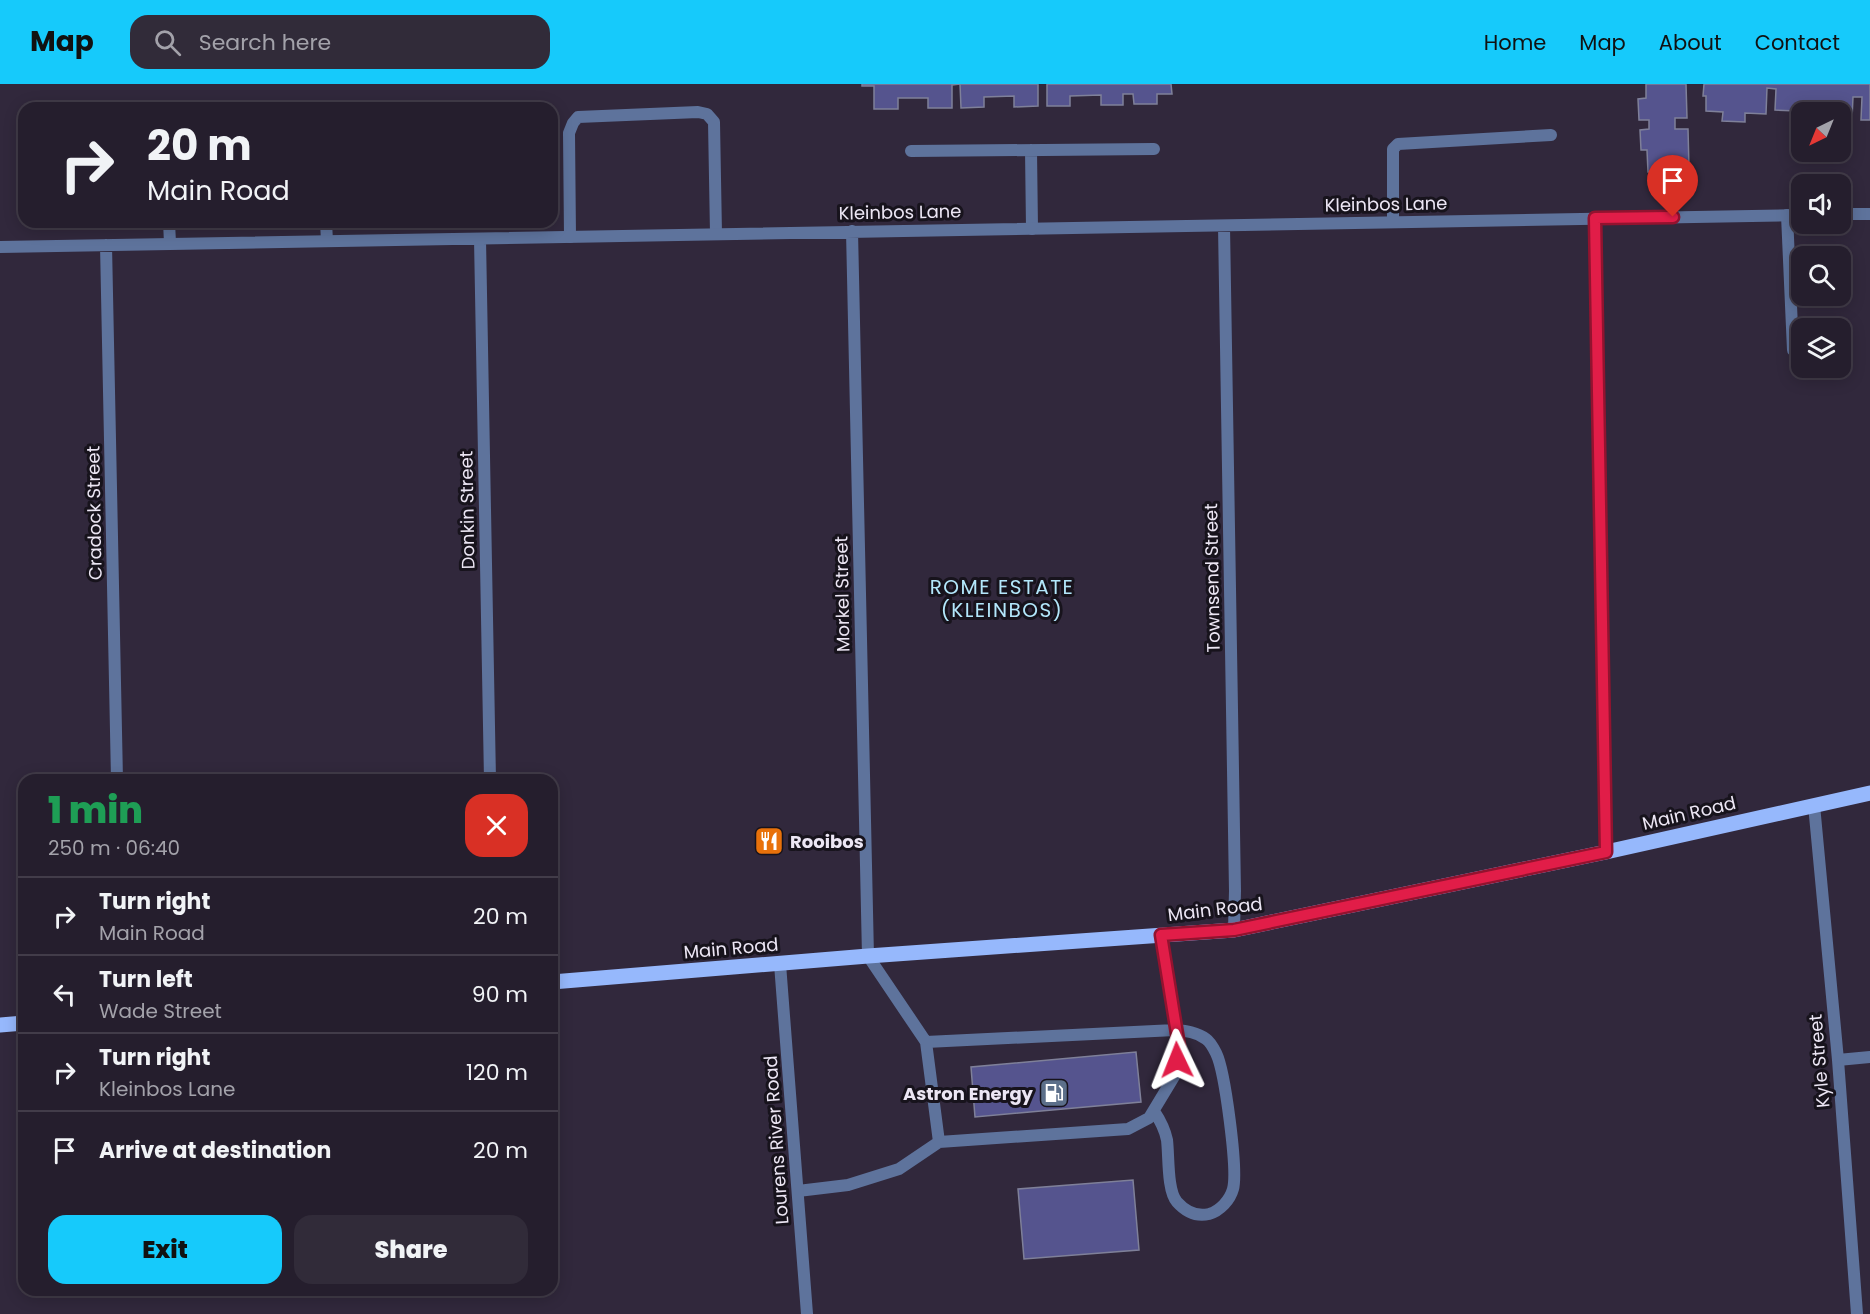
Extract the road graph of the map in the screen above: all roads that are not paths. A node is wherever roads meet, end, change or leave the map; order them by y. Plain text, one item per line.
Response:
1 (1551, 135) dead end
2 (1031, 150) junction
3 (1154, 150) dead end
4 (911, 151) dead end
5 (1851, 214) edge
6 (1870, 214) edge
7 (1787, 215) junction
8 (1791, 215) edge
9 (1595, 218) junction
10 (1393, 222) junction
11 (1224, 226) junction
12 (169, 228) edge
13 (326, 228) edge
14 (1032, 228) junction
15 (852, 231) junction
16 (716, 234) junction
17 (570, 237) junction
18 (480, 239) junction
19 (327, 242) junction
20 (170, 243) junction
21 (106, 244) junction
22 (0, 247) edge
23 (1792, 318) edge
24 (117, 774) edge
25 (490, 774) edge
26 (1870, 793) edge
27 (1814, 805) junction
28 (1606, 852) junction
29 (1234, 930) junction
30 (1161, 935) junction
31 (868, 956) junction
32 (780, 964) junction
33 (558, 982) edge
34 (18, 1024) edge
35 (0, 1025) edge
36 (1175, 1030) junction
37 (926, 1042) junction
38 (1870, 1057) edge
39 (1838, 1059) junction
40 (1154, 1111) junction
41 (939, 1142) junction
42 (798, 1191) junction
43 (807, 1314) edge
44 (1857, 1314) edge

1 - 10 street
2 - 3 street
2 - 4 street
2 - 14 street
5 - 6 street
7 - 8 street, Kleinbos Lane
7 - 9 street, Kleinbos Lane
7 - 23 street
9 - 10 street, Kleinbos Lane
9 - 28 street
10 - 11 street, Kleinbos Lane
11 - 14 street, Kleinbos Lane
11 - 29 street, Townsend Street
12 - 20 street
13 - 19 street
14 - 15 street, Kleinbos Lane
15 - 16 street, Kleinbos Lane
15 - 31 street, Morkel Street
16 - 17 street, Kleinbos Lane
16 - 17 street
17 - 18 street, Kleinbos Lane
18 - 19 street, Kleinbos Lane
18 - 25 street, Donkin Street
19 - 20 street, Kleinbos Lane
20 - 21 street, Kleinbos Lane
21 - 22 street, Kleinbos Lane
21 - 24 street, Cradock Street
26 - 27 main road, Main Road
27 - 28 main road, Main Road
27 - 39 street, Kyle Street
28 - 29 main road, Main Road
29 - 30 main road, Main Road
30 - 31 main road, Main Road
30 - 36 street
31 - 32 main road, Main Road
31 - 37 street
32 - 33 main road, Main Road
32 - 42 street, Lourens River Road
34 - 35 main road
36 - 37 street
36 - 40 street
36 - 40 street
37 - 41 street
38 - 39 street
39 - 44 street, Kyle Street
40 - 41 street
41 - 42 street
42 - 43 street, Lourens River Road

